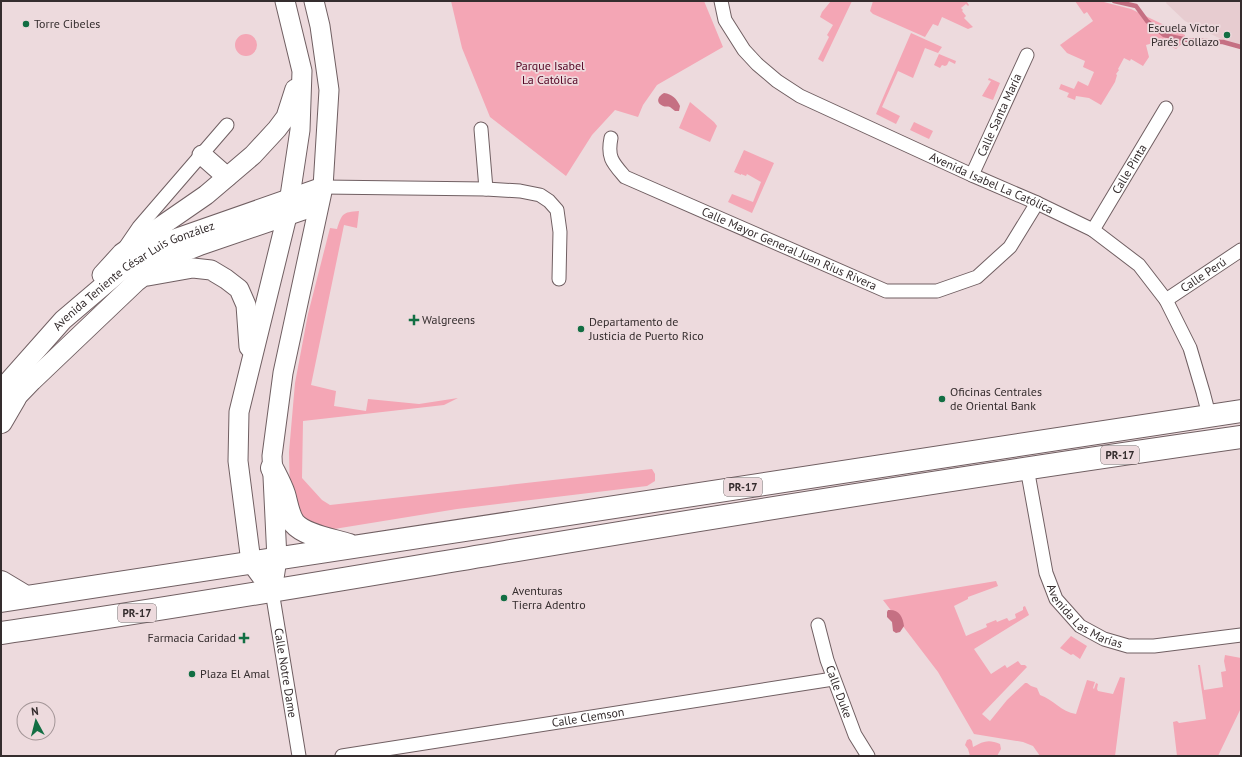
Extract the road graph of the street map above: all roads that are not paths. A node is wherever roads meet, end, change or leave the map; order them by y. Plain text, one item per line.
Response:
1 (285, 1) edge
2 (314, 1) edge
3 (721, 1) edge
4 (1027, 55) dead end
5 (302, 71) junction
6 (1166, 108) dead end
7 (227, 125) dead end
8 (481, 129) dead end
9 (611, 138) dead end
10 (202, 155) junction
11 (223, 173) junction
12 (972, 175) junction
13 (350, 187) junction
14 (486, 189) junction
15 (320, 196) junction
16 (290, 197) junction
17 (1037, 203) junction
18 (287, 216) junction
19 (1094, 230) junction
20 (1241, 250) edge
21 (122, 252) junction
22 (559, 279) dead end
23 (136, 282) junction
24 (1166, 300) junction
25 (63, 320) junction
26 (251, 363) junction
27 (6, 400) edge
28 (1241, 411) edge
29 (1209, 415) junction
30 (1, 422) edge
31 (1241, 437) edge
32 (272, 468) junction
33 (1027, 468) junction
34 (354, 546) junction
35 (277, 559) junction
36 (251, 562) junction
37 (1, 582) edge
38 (272, 591) junction
39 (26, 597) junction
40 (1, 601) edge
41 (818, 625) dead end
42 (1, 633) edge
43 (1241, 635) edge
44 (834, 679) junction
45 (299, 756) edge
46 (342, 756) edge
47 (868, 756) edge

1 - 5 street
2 - 15 street
3 - 12 street, Avenida Isabel La Católica
4 - 12 street, Calle Santa María
5 - 11 street
5 - 16 street
6 - 19 street, Calle Pinta
7 - 10 street
8 - 14 street
9 - 17 street, Calle Mayor General Juan Rius Rivera
10 - 11 street
10 - 21 street
11 - 21 street
12 - 17 street, Avenida Isabel La Católica
13 - 14 street
13 - 15 street
13 - 15 street
14 - 22 street
15 - 16 street, Avenida Teniente César Luis González
15 - 18 street, Avenida Teniente César Luis González
15 - 32 street
16 - 18 street
16 - 25 street, Avenida Teniente César Luis González
17 - 19 street, Avenida Isabel La Católica
18 - 23 street, Avenida Teniente César Luis González
18 - 26 street
19 - 24 street, Avenida Isabel La Católica
20 - 24 street, Calle Perú
21 - 25 street
23 - 26 street
23 - 27 street, Avenida Teniente César Luis González
24 - 29 street, Avenida Isabel La Católica
25 - 27 street, Avenida Teniente César Luis González
26 - 36 street
27 - 30 highway
28 - 29 highway, PR-17
29 - 34 highway, PR-17
31 - 33 highway, PR-17
32 - 34 highway
32 - 35 street
33 - 38 highway, PR-17
33 - 43 street, Avenida Las Marías
34 - 35 highway, PR-17
35 - 36 highway, PR-17
35 - 38 street
36 - 38 street
36 - 39 highway, PR-17
37 - 39 highway
38 - 42 highway, PR-17
38 - 45 street, Calle Notre Dame
39 - 40 highway, PR-17
41 - 44 street, Calle Duke
44 - 46 street, Calle Clemson
44 - 47 street, Calle Duke

